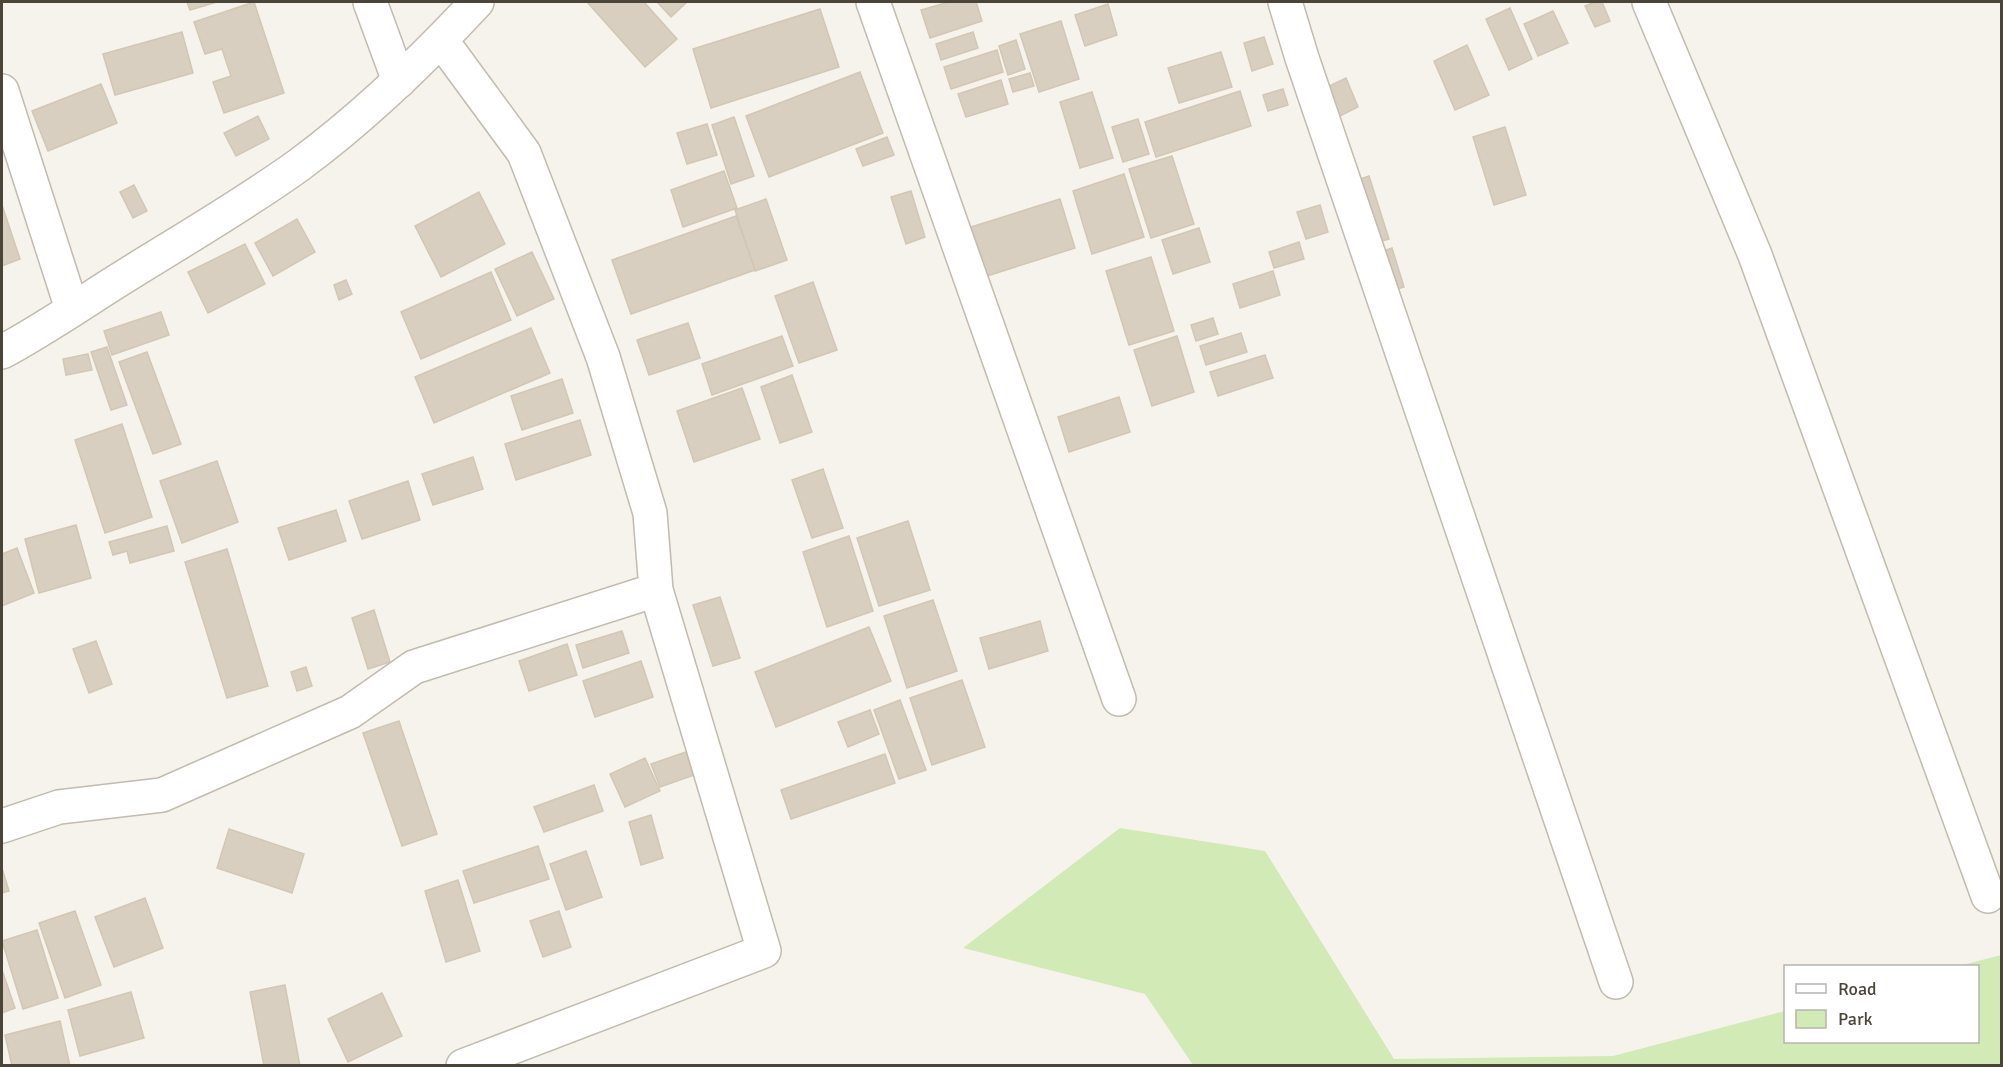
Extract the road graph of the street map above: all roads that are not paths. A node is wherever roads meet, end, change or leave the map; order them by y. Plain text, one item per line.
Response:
1 (370, 2) edge
2 (477, 2) edge
3 (873, 2) edge
4 (1285, 2) edge
5 (1649, 2) edge
6 (441, 40) junction
7 (399, 81) junction
8 (2, 91) edge
9 (72, 309) junction
10 (2, 352) edge
11 (656, 590) junction
12 (1119, 699) dead end
13 (2, 826) edge
14 (1988, 896) dead end
15 (1616, 982) dead end
16 (463, 1065) edge

1 - 7 street
2 - 6 street
3 - 12 street
4 - 15 street
5 - 14 street
6 - 7 street
6 - 11 street
7 - 9 street
8 - 9 street
9 - 10 street
11 - 13 street
11 - 16 street

